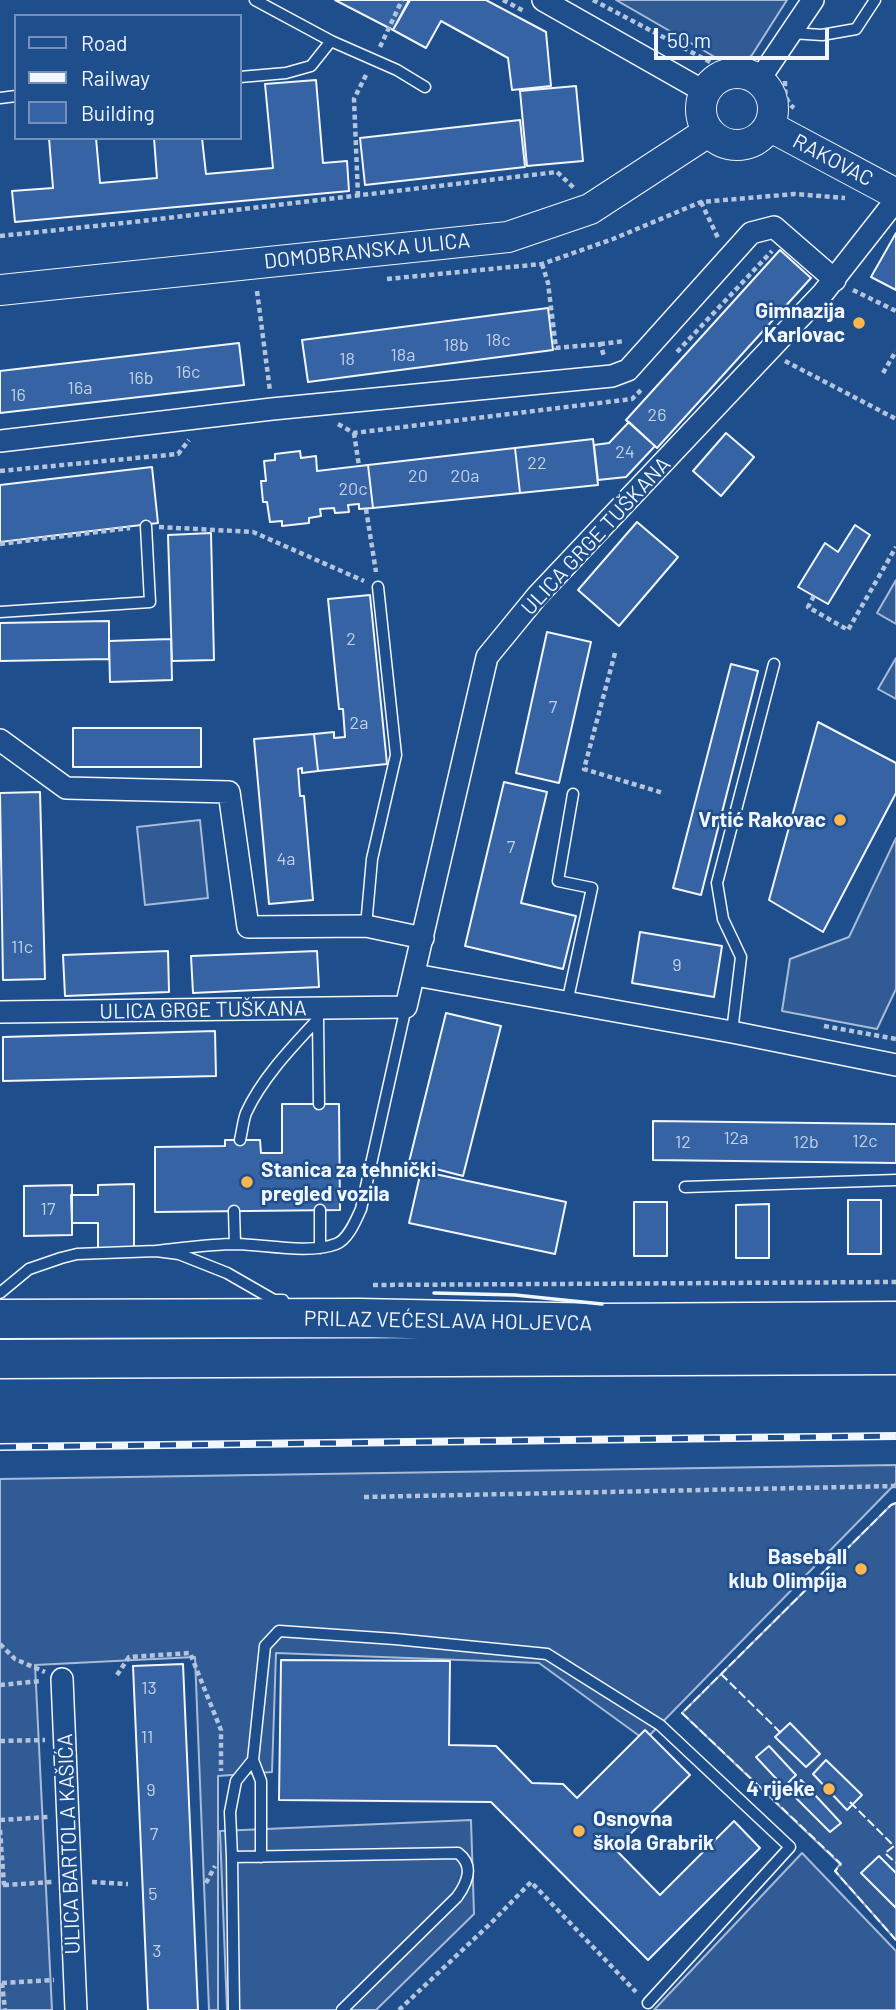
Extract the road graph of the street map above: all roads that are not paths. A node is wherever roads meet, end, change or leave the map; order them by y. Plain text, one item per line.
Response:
1 (255, 0) edge
2 (544, 0) edge
3 (813, 0) edge
4 (875, 0) edge
5 (791, 33) junction
6 (331, 41) junction
7 (242, 77) edge
8 (772, 77) junction
9 (425, 87) dead end
10 (705, 92) junction
11 (769, 126) junction
12 (708, 132) junction
13 (896, 194) edge
14 (896, 200) edge
15 (841, 284) junction
16 (0, 289) edge
17 (0, 441) edge
18 (146, 526) road end
19 (378, 587) road end
20 (0, 612) edge
21 (774, 664) dead end
22 (0, 740) edge
23 (573, 794) dead end
24 (366, 926) junction
25 (423, 938) junction
26 (415, 975) junction
27 (567, 1003) junction
28 (406, 1007) junction
29 (0, 1013) edge
30 (318, 1014) junction
31 (732, 1032) junction
32 (896, 1065) edge
33 (319, 1104) dead end
34 (240, 1140) dead end
35 (896, 1180) edge
36 (685, 1188) dead end
37 (320, 1210) dead end
38 (234, 1211) dead end
39 (235, 1244) junction
40 (320, 1248) junction
41 (156, 1251) junction
42 (0, 1293) edge
43 (297, 1301) dead end
44 (0, 1319) edge
45 (896, 1321) edge
46 (896, 1355) edge
47 (0, 1359) edge
48 (62, 1679) road end
49 (253, 1760) junction
50 (232, 1857) junction
51 (261, 1857) junction
52 (648, 2003) road end
53 (76, 2010) edge
54 (234, 2010) edge
55 (342, 2010) edge

1 - 6 lane
2 - 10 street
3 - 5 street
4 - 5 lane
5 - 8 street
6 - 7 lane
6 - 9 lane
8 - 10 main road
8 - 11 main road
10 - 12 main road
11 - 12 main road
11 - 13 main road, RAKOVAC
12 - 16 main road, DOMOBRANSKA ULICA
14 - 15 street, ULICA GRGE TUŠKANA
15 - 17 street
15 - 25 street, ULICA GRGE TUŠKANA
18 - 20 lane
19 - 24 lane
21 - 31 lane
22 - 24 street
23 - 27 lane
24 - 25 street
25 - 26 street, ULICA GRGE TUŠKANA
26 - 27 street
26 - 28 street, ULICA GRGE TUŠKANA
27 - 31 street
28 - 30 street, ULICA GRGE TUŠKANA
28 - 40 lane, ULICA GRGE TUŠKANA
29 - 30 street, ULICA GRGE TUŠKANA
30 - 33 lane
30 - 34 lane
31 - 32 street
35 - 36 lane
37 - 40 lane
38 - 39 lane
39 - 40 lane
39 - 41 lane
41 - 42 lane
41 - 43 lane
44 - 45 highway, PRILAZ VEĆESLAVA HOLJEVCA
46 - 47 highway, PRILAZ VEĆESLAVA HOLJEVCA
48 - 53 street, ULICA BARTOLA KAŠIĆA
49 - 50 lane
49 - 51 lane
49 - 52 lane
50 - 51 lane
50 - 54 lane
51 - 55 lane

